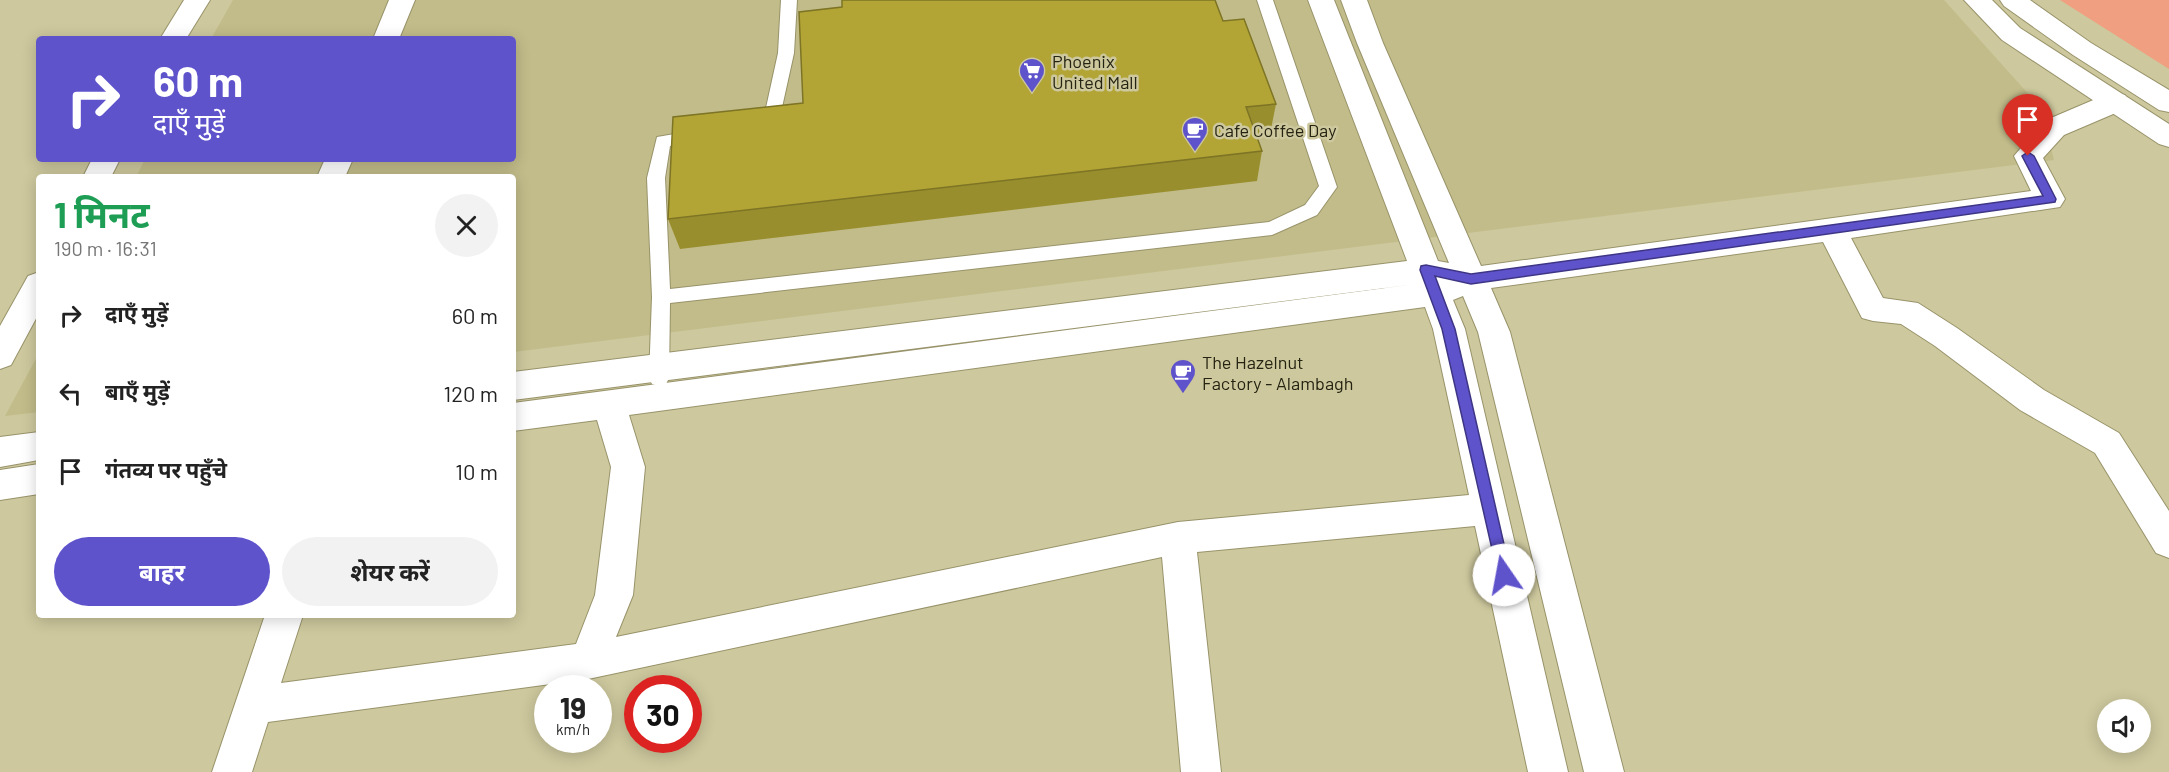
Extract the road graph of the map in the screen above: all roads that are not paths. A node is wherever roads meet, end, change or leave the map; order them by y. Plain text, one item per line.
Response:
1 (197, 0) edge
2 (402, 0) edge
3 (789, 0) edge
4 (1265, 0) edge
5 (1321, 0) edge
6 (1354, 0) edge
7 (1977, 0) edge
8 (2013, 0) edge
9 (175, 36) edge
10 (387, 36) edge
11 (2115, 102) junction
12 (2169, 103) edge
13 (749, 127) edge
14 (717, 134) edge
15 (2169, 137) edge
16 (1832, 229) junction
17 (1471, 279) junction
18 (1431, 282) junction
19 (36, 290) edge
20 (661, 297) junction
21 (0, 356) edge
22 (659, 383) junction
23 (516, 386) edge
24 (609, 404) junction
25 (516, 417) edge
26 (36, 446) edge
27 (0, 452) edge
28 (36, 479) edge
29 (0, 484) edge
30 (1489, 509) junction
31 (1178, 538) junction
32 (2169, 542) edge
33 (283, 618) edge
34 (588, 661) junction
35 (254, 705) junction
36 (232, 772) edge
37 (1201, 772) edge
38 (1548, 772) edge
39 (1604, 772) edge

1 - 9 street
2 - 10 street
3 - 13 lane
4 - 20 lane
5 - 18 street
6 - 17 street
7 - 11 street
8 - 12 street
11 - 15 street
11 - 16 street
14 - 20 lane
16 - 17 street
16 - 32 street
17 - 18 street
17 - 39 street
18 - 22 street
18 - 30 street
19 - 21 street
20 - 22 lane
22 - 23 street
22 - 24 street
24 - 25 street
24 - 34 street
26 - 27 street
28 - 29 street
30 - 31 street
30 - 38 street
31 - 34 street
31 - 37 street
33 - 35 street
34 - 35 street
35 - 36 street

